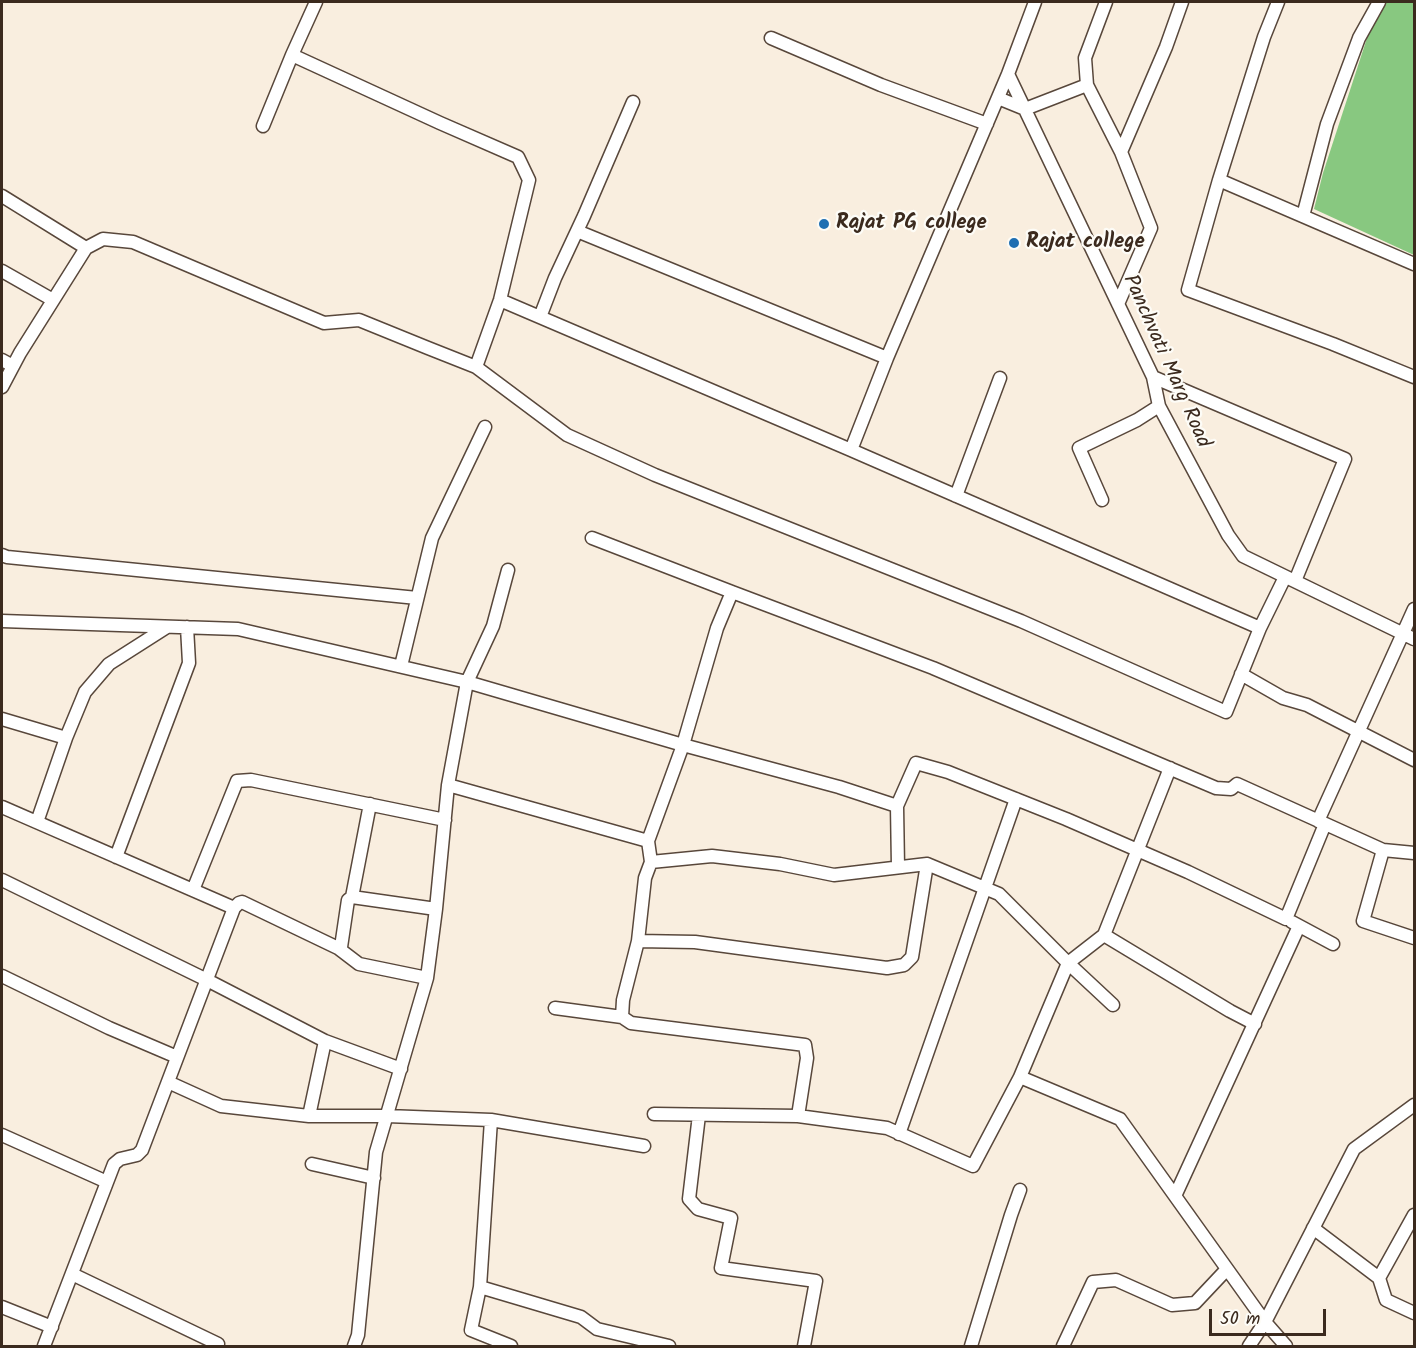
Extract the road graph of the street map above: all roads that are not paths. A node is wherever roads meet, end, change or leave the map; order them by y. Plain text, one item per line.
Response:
1 (316, 2) edge
2 (1035, 2) edge
3 (1106, 2) edge
4 (1182, 2) edge
5 (1278, 2) edge
6 (1379, 2) edge
7 (771, 38) dead end
8 (292, 55) junction
9 (1008, 74) junction
10 (1087, 85) junction
11 (998, 98) junction
12 (633, 102) dead end
13 (1025, 109) junction
14 (987, 124) junction
15 (263, 126) dead end
16 (1121, 152) junction
17 (1219, 180) junction
18 (2, 196) edge
19 (1303, 216) junction
20 (578, 231) junction
21 (86, 248) junction
22 (1414, 264) edge
23 (2, 271) edge
24 (53, 300) junction
25 (500, 300) junction
26 (1118, 304) junction
27 (540, 317) junction
28 (887, 358) junction
29 (7, 363) edge
30 (476, 367) junction
31 (1153, 377) junction
32 (1414, 377) edge
33 (1000, 378) dead end
34 (2, 387) edge
35 (1159, 406) junction
36 (485, 427) dead end
37 (851, 450) junction
38 (956, 496) junction
39 (1102, 500) dead end
40 (592, 538) dead end
41 (2, 555) edge
42 (508, 570) dead end
43 (1290, 579) junction
44 (732, 592) junction
45 (417, 598) junction
46 (1414, 609) edge
47 (2, 621) edge
48 (168, 627) junction
49 (187, 627) junction
50 (1260, 628) junction
51 (1409, 637) edge
52 (401, 666) junction
53 (1241, 674) junction
54 (467, 682) junction
55 (2, 719) edge
56 (1359, 733) junction
57 (66, 738) junction
58 (683, 745) junction
59 (1414, 760) edge
60 (1170, 768) junction
61 (448, 785) junction
62 (1016, 799) junction
63 (370, 804) junction
64 (897, 806) junction
65 (2, 807) edge
66 (445, 820) junction
67 (37, 822) junction
68 (1322, 823) junction
69 (648, 841) junction
70 (1138, 850) junction
71 (1383, 850) junction
72 (1414, 853) edge
73 (116, 857) junction
74 (651, 862) junction
75 (927, 864) junction
76 (898, 867) junction
77 (2, 880) edge
78 (985, 888) junction
79 (193, 890) junction
80 (352, 897) junction
81 (234, 908) junction
82 (436, 909) junction
83 (1286, 919) junction
84 (1299, 926) junction
85 (1104, 935) junction
86 (1414, 938) edge
87 (638, 941) junction
88 (1333, 944) dead end
89 (338, 948) junction
90 (1068, 963) junction
91 (2, 976) edge
92 (427, 978) junction
93 (207, 980) junction
94 (1113, 1005) dead end
95 (555, 1008) dead end
96 (622, 1017) junction
97 (1255, 1024) junction
98 (325, 1041) junction
99 (177, 1057) junction
100 (400, 1069) junction
101 (1020, 1077) junction
102 (168, 1082) junction
103 (1414, 1104) edge
104 (654, 1114) dead end
105 (699, 1115) junction
106 (309, 1116) junction
107 (387, 1116) junction
108 (798, 1116) junction
109 (491, 1120) junction
110 (899, 1134) junction
111 (2, 1135) edge
112 (644, 1146) dead end
113 (312, 1164) dead end
114 (374, 1178) junction
115 (107, 1182) junction
116 (1020, 1190) dead end
117 (1175, 1196) junction
118 (1414, 1215) edge
119 (1313, 1228) junction
120 (1227, 1269) junction
121 (72, 1274) junction
122 (1379, 1278) junction
123 (480, 1287) junction
124 (2, 1307) edge
125 (1414, 1313) edge
126 (1265, 1322) junction
127 (52, 1328) junction
128 (45, 1347) edge
129 (217, 1347) edge
130 (354, 1347) edge
131 (511, 1347) edge
132 (669, 1347) edge
133 (804, 1347) edge
134 (971, 1347) edge
135 (1063, 1347) edge
136 (1249, 1347) edge
137 (1286, 1347) edge

1 - 8 street
2 - 9 street
3 - 10 street
4 - 16 street
5 - 17 street
6 - 19 street
7 - 14 street
8 - 15 street
8 - 25 street
9 - 11 street
9 - 13 street, Panchvati Marg Road
10 - 13 street
10 - 16 street
11 - 13 street
11 - 14 street
12 - 20 street
13 - 26 street, Panchvati Marg Road
14 - 28 street
16 - 26 street
17 - 19 street
17 - 32 street
18 - 21 street
19 - 22 street
20 - 27 street
20 - 28 street
21 - 24 street
21 - 30 street
23 - 24 street
24 - 29 street
25 - 27 street
25 - 30 street
26 - 31 street, Panchvati Marg Road
27 - 37 street
28 - 37 street
29 - 34 street
30 - 53 street
31 - 35 street, Panchvati Marg Road
31 - 43 street
33 - 38 street
35 - 39 street
35 - 43 street, Panchvati Marg Road
36 - 45 street
37 - 38 street
38 - 50 street
40 - 44 street
41 - 45 street
42 - 54 street
43 - 50 street
43 - 51 street, Panchvati Marg Road
44 - 58 street
44 - 60 street
45 - 52 street
46 - 51 street
47 - 48 street
48 - 49 street
48 - 57 street
49 - 52 street
49 - 73 street
50 - 53 street
51 - 56 street
52 - 54 street
53 - 56 street
54 - 58 street
54 - 61 street
55 - 57 street
56 - 59 street
56 - 68 street
57 - 67 street
58 - 64 street
58 - 69 street
60 - 68 street
60 - 70 street
61 - 66 street
61 - 69 street
62 - 64 street
62 - 70 street
62 - 78 street
63 - 66 street
63 - 79 street
63 - 80 street
64 - 76 street
65 - 67 street
66 - 82 street
67 - 73 street
68 - 71 street
68 - 83 street
69 - 74 street
70 - 83 street
70 - 85 street
71 - 72 street
71 - 86 street
73 - 79 street
74 - 76 street
74 - 87 street
75 - 76 street
75 - 78 street
75 - 87 street
77 - 93 street
78 - 90 street
78 - 110 street
79 - 81 street
80 - 82 street
80 - 89 street
81 - 89 street
81 - 93 street
82 - 92 street
83 - 84 street
84 - 88 street
84 - 97 street
85 - 90 street
85 - 97 street
87 - 96 street
89 - 92 street
90 - 94 street
90 - 101 street
91 - 99 street
92 - 100 street
93 - 98 street
93 - 99 street
95 - 96 street
96 - 108 street
97 - 117 street
98 - 100 street
98 - 106 street
99 - 102 street
100 - 107 street
101 - 110 street
101 - 117 street
102 - 106 street
102 - 115 street
103 - 119 street
104 - 105 street
105 - 108 street
105 - 133 street
106 - 107 street
107 - 109 street
107 - 114 street
108 - 110 street
109 - 112 street
109 - 123 street
111 - 115 street
113 - 114 street
114 - 130 street
115 - 121 street
116 - 134 street
117 - 120 street
118 - 122 street
119 - 122 street
119 - 126 street
120 - 126 street
120 - 135 street
121 - 127 street
121 - 129 street
122 - 125 street
123 - 131 street
123 - 132 street
124 - 127 street
126 - 136 street
126 - 137 street
127 - 128 street

